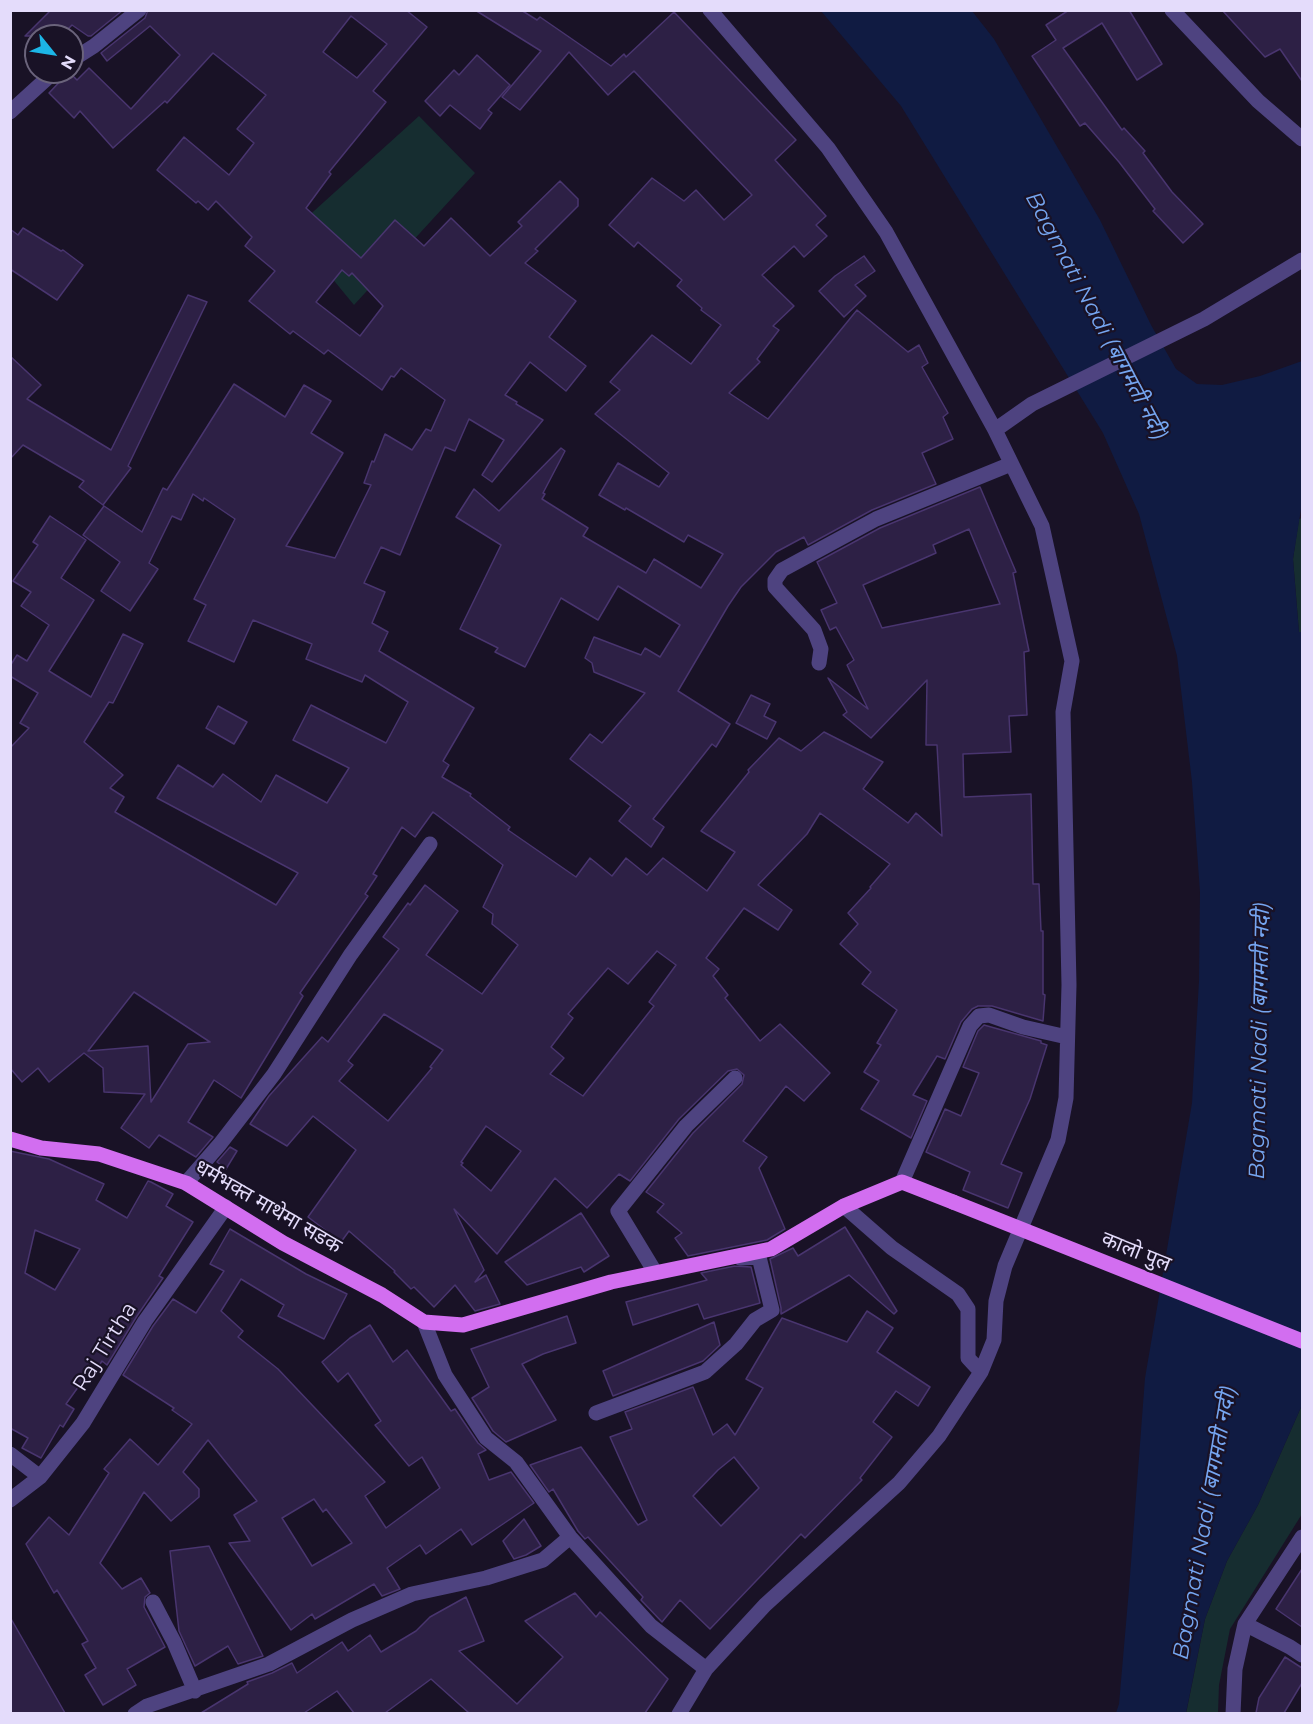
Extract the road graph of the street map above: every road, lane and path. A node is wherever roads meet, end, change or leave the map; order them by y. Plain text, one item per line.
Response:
1 (139, 10) edge
2 (710, 10) edge
3 (1172, 10) edge
4 (84, 52) edge
5 (41, 84) edge
6 (10, 112) edge
7 (1302, 139) edge
8 (1302, 260) edge
9 (995, 430) junction
10 (1011, 464) junction
11 (819, 663) dead end
12 (430, 844) dead end
13 (1067, 1037) junction
14 (735, 1078) dead end
15 (10, 1139) edge
16 (902, 1182) junction
17 (186, 1183) junction
18 (844, 1206) junction
19 (226, 1208) junction
20 (734, 1258) junction
21 (655, 1272) junction
22 (424, 1322) junction
23 (1302, 1341) edge
24 (981, 1372) junction
25 (596, 1413) dead end
26 (10, 1454) edge
27 (40, 1477) junction
28 (10, 1500) edge
29 (570, 1537) junction
30 (1302, 1537) edge
31 (153, 1602) dead end
32 (1245, 1624) junction
33 (1302, 1655) edge
34 (705, 1669) junction
35 (195, 1691) junction
36 (135, 1713) edge
37 (679, 1713) edge
38 (1233, 1713) edge

1 - 4 street
2 - 9 street
3 - 7 street
5 - 6 street
8 - 9 street
9 - 10 street
10 - 11 street
10 - 13 street
12 - 17 street
13 - 16 street
13 - 24 street
14 - 21 street
15 - 17 main road, धर्मभक्त माथेमा सडक
16 - 18 main road
16 - 23 main road, कालो पुल, bridge
17 - 19 main road, धर्मभक्त माथेमा सडक
18 - 20 main road
18 - 24 street
19 - 22 main road, धर्मभक्त माथेमा सडक
19 - 27 street, Raj Tirtha
20 - 21 main road
20 - 25 street
21 - 22 main road
22 - 29 street
24 - 34 street
26 - 27 street
27 - 28 street, Raj Tirtha
29 - 34 street
29 - 35 street
30 - 32 street
31 - 35 street
32 - 33 street
32 - 38 street
34 - 37 street
35 - 36 street

